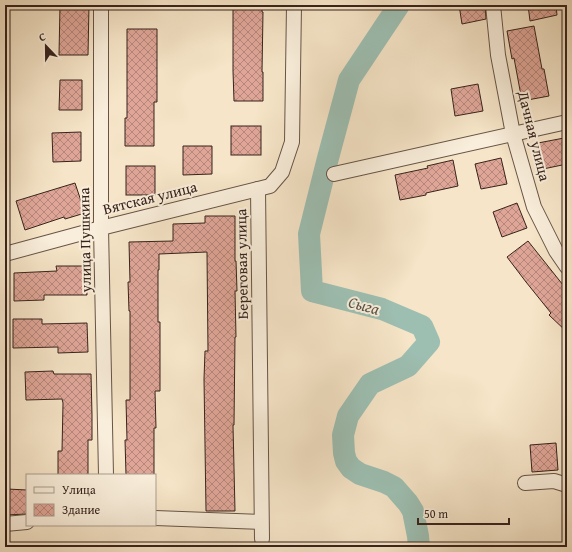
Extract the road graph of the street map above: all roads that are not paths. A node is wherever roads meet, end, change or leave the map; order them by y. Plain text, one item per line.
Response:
1 (101, 5) edge
2 (294, 5) edge
3 (493, 5) edge
4 (567, 122) edge
5 (513, 134) junction
6 (334, 174) dead end
7 (258, 189) junction
8 (101, 228) junction
9 (5, 254) edge
10 (567, 267) edge
11 (106, 474) edge
12 (525, 483) dead end
13 (567, 485) edge
14 (156, 518) edge
15 (26, 522) edge
16 (261, 522) junction
17 (5, 524) edge
18 (262, 539) dead end

1 - 8 street, улица Пушкина
2 - 7 street, Береговая улица
3 - 5 street, Дачная улица
4 - 5 street
5 - 6 street
5 - 10 street, Дачная улица
7 - 8 street, Вятская улица
7 - 16 street, Береговая улица
8 - 9 street, Вятская улица
8 - 11 street, улица Пушкина
12 - 13 street
14 - 16 street
15 - 17 street
16 - 18 street, Береговая улица

